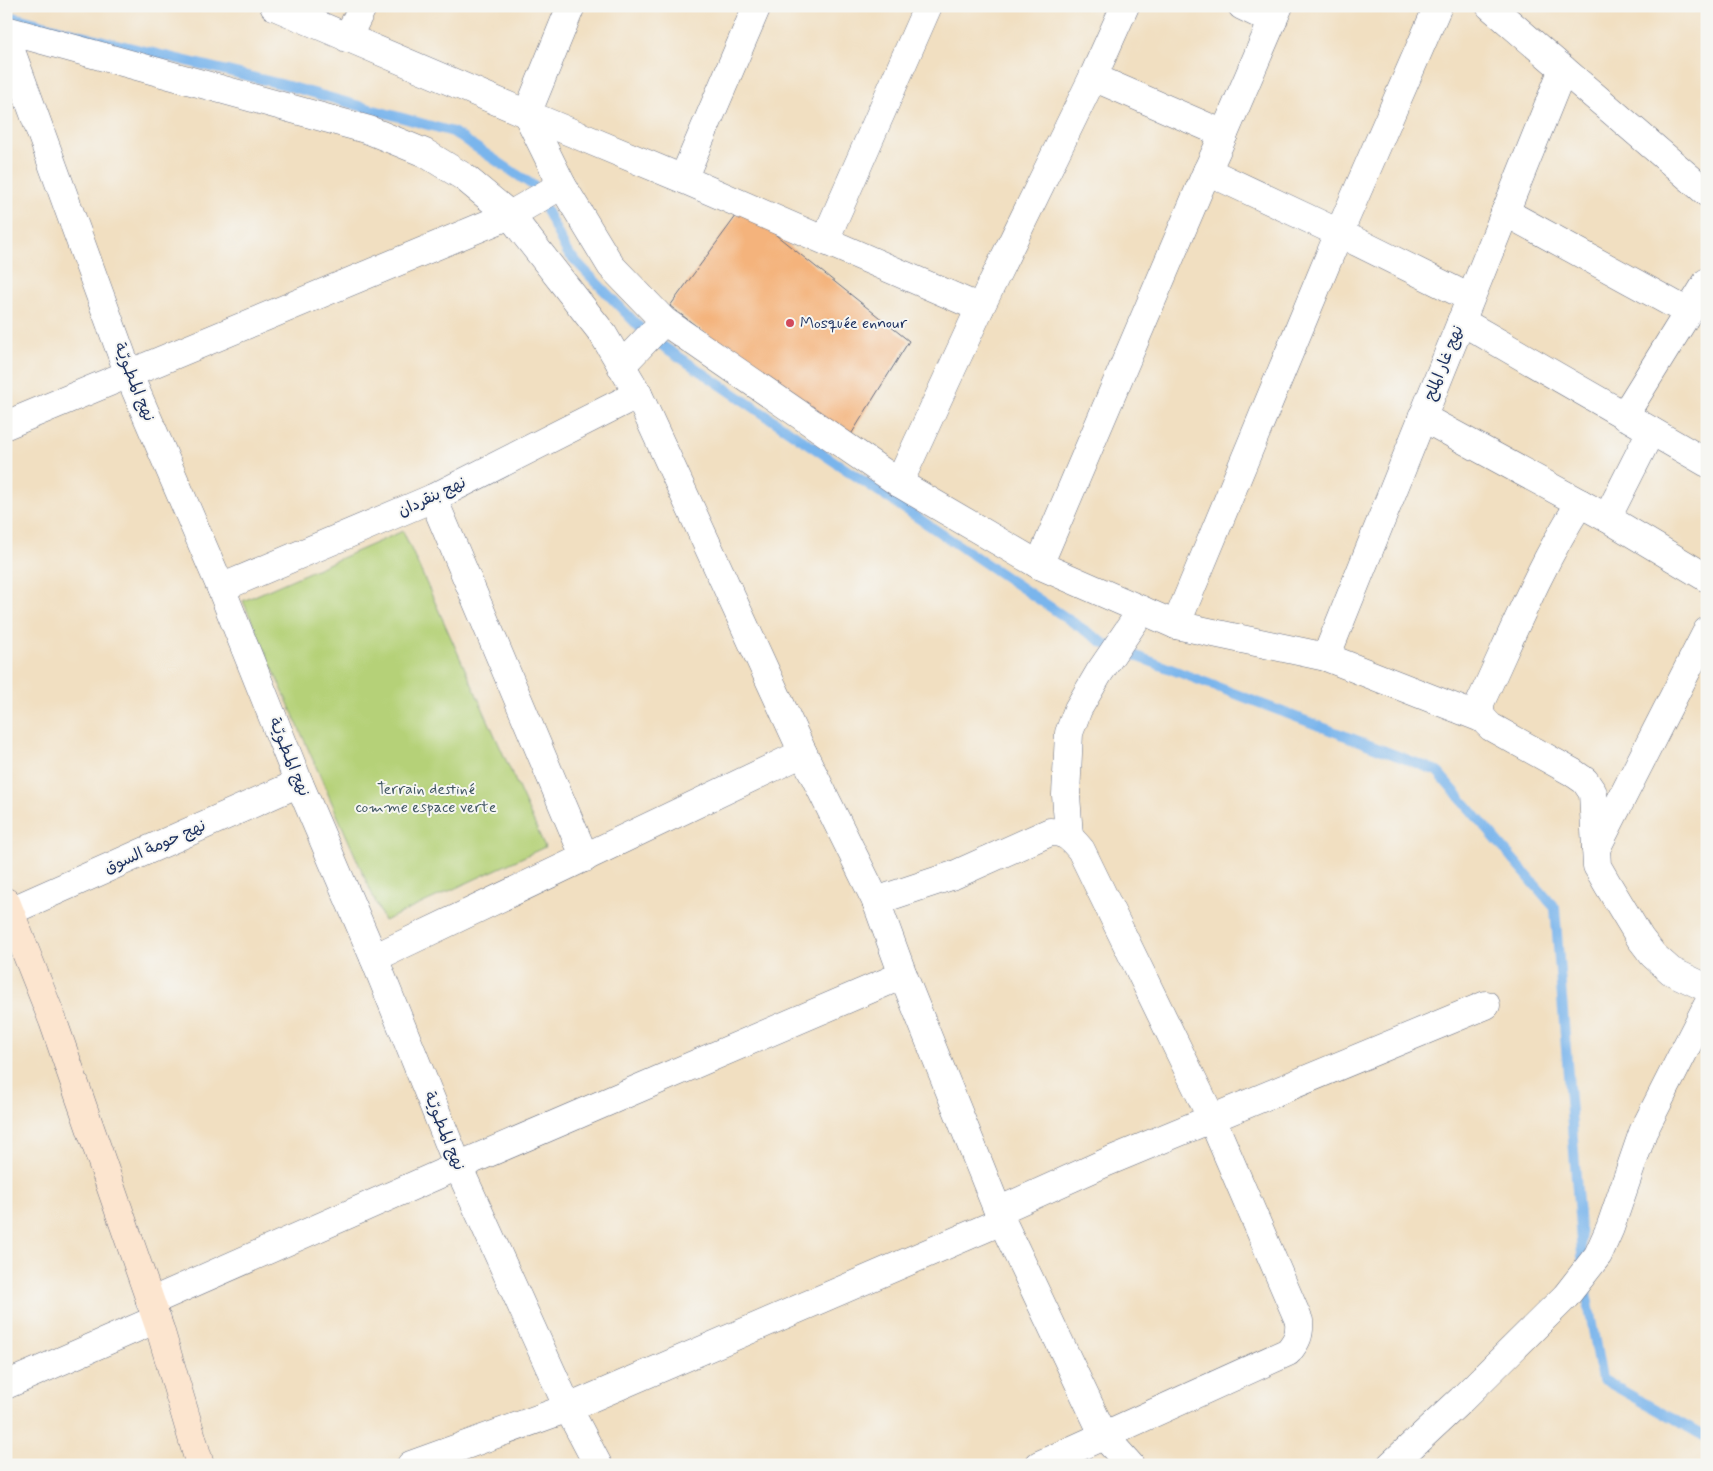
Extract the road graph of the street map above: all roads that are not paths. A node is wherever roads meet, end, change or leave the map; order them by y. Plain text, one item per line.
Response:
1 (274, 6) edge
2 (363, 6) edge
3 (571, 6) edge
4 (757, 6) edge
5 (928, 6) edge
6 (1125, 6) edge
7 (1242, 6) edge
8 (1438, 6) edge
9 (1490, 6) edge
10 (1276, 14) edge
11 (6, 30) edge
12 (6, 37) edge
13 (347, 38) junction
14 (1563, 69) junction
15 (1093, 77) junction
16 (527, 114) junction
17 (1224, 134) junction
18 (1207, 171) junction
19 (683, 179) junction
20 (562, 185) junction
21 (1707, 193) edge
22 (1505, 212) junction
23 (510, 215) junction
24 (1339, 233) junction
25 (825, 240) junction
26 (1707, 282) edge
27 (980, 308) junction
28 (1466, 310) junction
29 (1688, 312) junction
30 (664, 321) junction
31 (622, 366) junction
32 (129, 375) junction
33 (638, 394) junction
34 (1624, 416) junction
35 (1422, 417) junction
36 (6, 426) edge
37 (1651, 431) junction
38 (1707, 464) edge
39 (898, 484) junction
40 (433, 498) junction
41 (1580, 503) junction
42 (1607, 518) junction
43 (1039, 565) junction
44 (1707, 578) edge
45 (221, 588) junction
46 (1142, 610) junction
47 (1176, 625) junction
48 (1707, 631) edge
49 (1326, 657) junction
50 (1481, 718) junction
51 (803, 754) junction
52 (299, 783) junction
53 (1069, 836) junction
54 (1596, 850) junction
55 (585, 858) junction
56 (876, 901) junction
57 (8, 909) edge
58 (374, 958) junction
59 (903, 975) junction
60 (1707, 988) edge
61 (1486, 1005) dead end
62 (1707, 1006) edge
63 (1212, 1119) junction
64 (458, 1166) junction
65 (1000, 1216) junction
66 (154, 1310) junction
67 (6, 1385) edge
68 (568, 1408) junction
69 (1104, 1436) junction
70 (200, 1465) edge
71 (411, 1465) edge
72 (598, 1465) edge
73 (1039, 1465) edge
74 (1130, 1465) edge
75 (1391, 1465) edge

1 - 13 street
2 - 13 street
3 - 16 street
4 - 19 street
5 - 25 street
6 - 15 street
7 - 10 street
8 - 24 street
9 - 14 street
10 - 17 street
11 - 23 street
12 - 32 street, نهج المـطـويّـة
13 - 16 street
14 - 21 street
14 - 22 street, نهج غار الملح
15 - 17 street
15 - 27 street
16 - 19 street
16 - 20 street
17 - 18 street
18 - 24 street
18 - 43 street
19 - 25 street
20 - 23 street
20 - 30 street
22 - 28 street, نهج غار الملح
22 - 29 street
23 - 31 street
23 - 32 street
24 - 28 street
24 - 47 street
25 - 27 street
26 - 29 street
27 - 39 street
28 - 34 street
28 - 35 street, نهج غار الملح
29 - 34 street
30 - 31 street
30 - 39 street
31 - 33 street
32 - 36 street
32 - 45 street, نهج المـطـويّـة
33 - 40 street, نهج بنقردان
33 - 51 street
34 - 37 street
35 - 41 street
35 - 49 street, نهج غار الملح
37 - 38 street
37 - 42 street
39 - 43 street
40 - 45 street, نهج بنقردان
40 - 55 street
41 - 42 street
41 - 50 street
42 - 44 street
43 - 46 street
45 - 52 street, نهج المـطـويّـة
46 - 47 street
46 - 53 street
47 - 49 street
48 - 54 street
49 - 50 street
50 - 54 street
51 - 55 street
51 - 56 street
52 - 57 street, نهج حومة السوق
52 - 58 street, نهج المـطـويّـة
53 - 56 street
53 - 63 street
54 - 60 street
55 - 58 street
56 - 59 street
57 - 66 street
58 - 64 street, نهج المـطـويّـة
59 - 64 street
59 - 65 street
61 - 63 street
62 - 75 street
63 - 65 street
63 - 69 street
64 - 66 street
64 - 68 street, نهج المـطـويّـة
65 - 68 street
65 - 69 street
66 - 67 street
66 - 70 street
68 - 71 street
68 - 72 street, نهج المـطـويّـة
69 - 73 street
69 - 74 street

